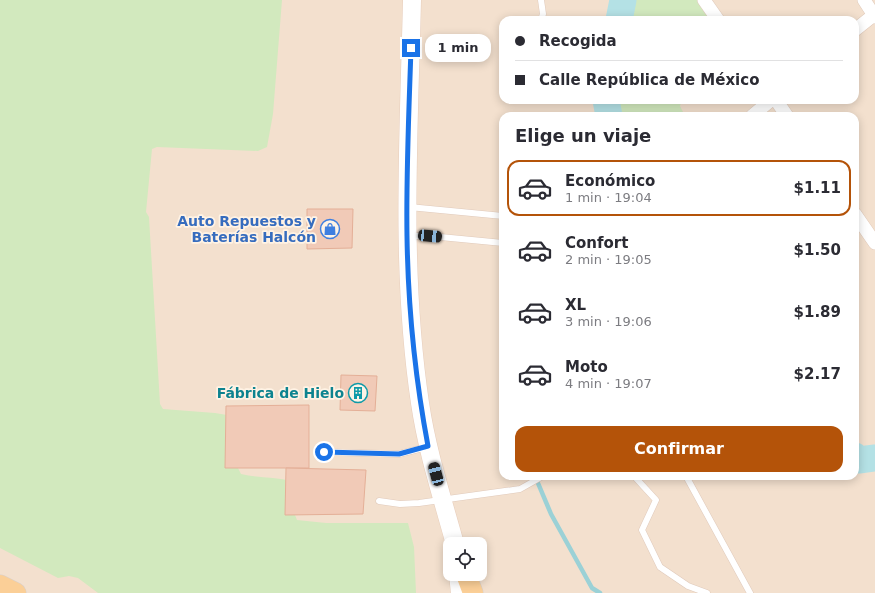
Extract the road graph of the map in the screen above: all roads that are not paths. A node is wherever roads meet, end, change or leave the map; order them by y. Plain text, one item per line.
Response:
1 (412, 0) edge
2 (540, 0) edge
3 (704, 0) edge
4 (864, 0) edge
5 (874, 15) edge
6 (542, 16) edge
7 (715, 16) edge
8 (859, 27) edge
9 (766, 104) edge
10 (757, 112) edge
11 (407, 206) junction
12 (499, 216) edge
13 (859, 220) edge
14 (407, 236) junction
15 (499, 243) edge
16 (875, 243) edge
17 (428, 446) junction
18 (324, 452) dead end
19 (536, 480) edge
20 (638, 480) edge
21 (688, 480) edge
22 (379, 501) dead end
23 (443, 501) junction
24 (453, 537) edge
25 (459, 581) edge
26 (469, 581) edge
27 (0, 585) edge
28 (16, 593) edge
29 (460, 593) edge
30 (473, 593) edge
31 (707, 593) edge
32 (750, 593) edge

1 - 11 main road
2 - 6 lane
3 - 7 street
4 - 5 street
5 - 8 street
9 - 10 street
11 - 12 lane
11 - 14 main road
13 - 16 street
14 - 15 lane
14 - 17 main road
17 - 18 lane
17 - 23 main road
19 - 23 lane
20 - 31 lane
21 - 32 lane
22 - 23 lane
23 - 24 main road
25 - 29 main road
26 - 30 main road
27 - 28 main road

